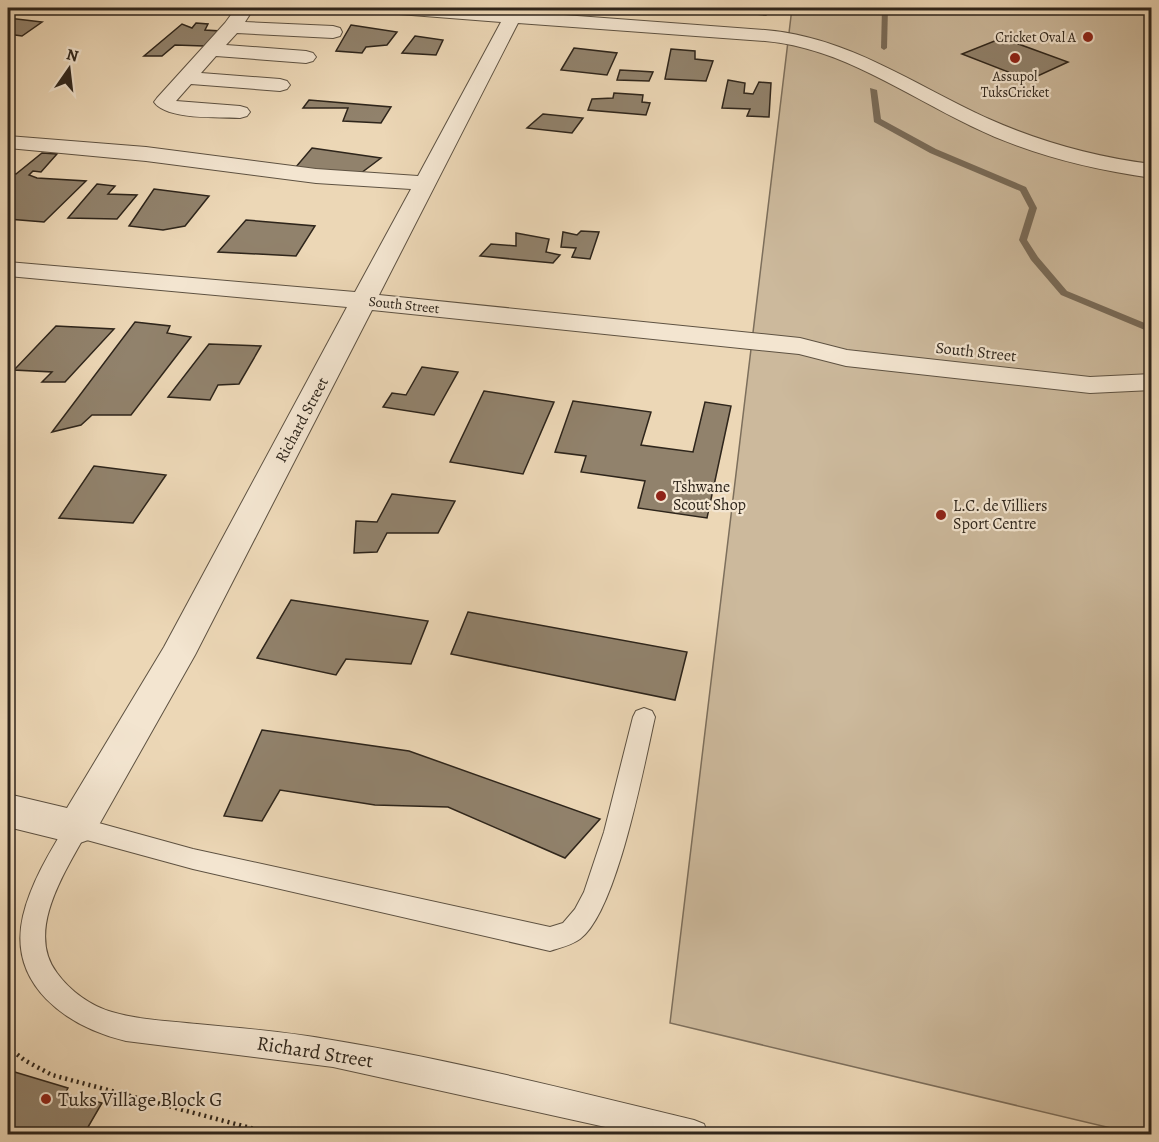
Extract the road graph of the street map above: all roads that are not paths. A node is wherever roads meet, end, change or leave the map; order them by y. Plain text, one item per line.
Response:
1 (245, 8) edge
2 (386, 8) edge
3 (515, 12) edge
4 (232, 27) junction
5 (333, 32) dead end
6 (210, 50) junction
7 (306, 57) dead end
8 (186, 78) junction
9 (280, 85) dead end
10 (240, 112) dead end
11 (8, 142) edge
12 (1152, 171) edge
13 (426, 183) junction
14 (8, 269) edge
15 (364, 301) junction
16 (1152, 380) edge
17 (644, 717) dead end
18 (8, 811) edge
19 (76, 827) junction
20 (694, 1134) edge

1 - 4 street
2 - 3 street
3 - 12 street
3 - 13 street, Richard Street
4 - 5 street
4 - 6 street
6 - 7 street
6 - 8 street
8 - 9 street
8 - 10 street
11 - 13 street
13 - 15 street, Richard Street
14 - 15 street, South Street
15 - 16 street, South Street
15 - 19 street, Richard Street
17 - 19 lane
18 - 19 street
19 - 20 lane, Richard Street

